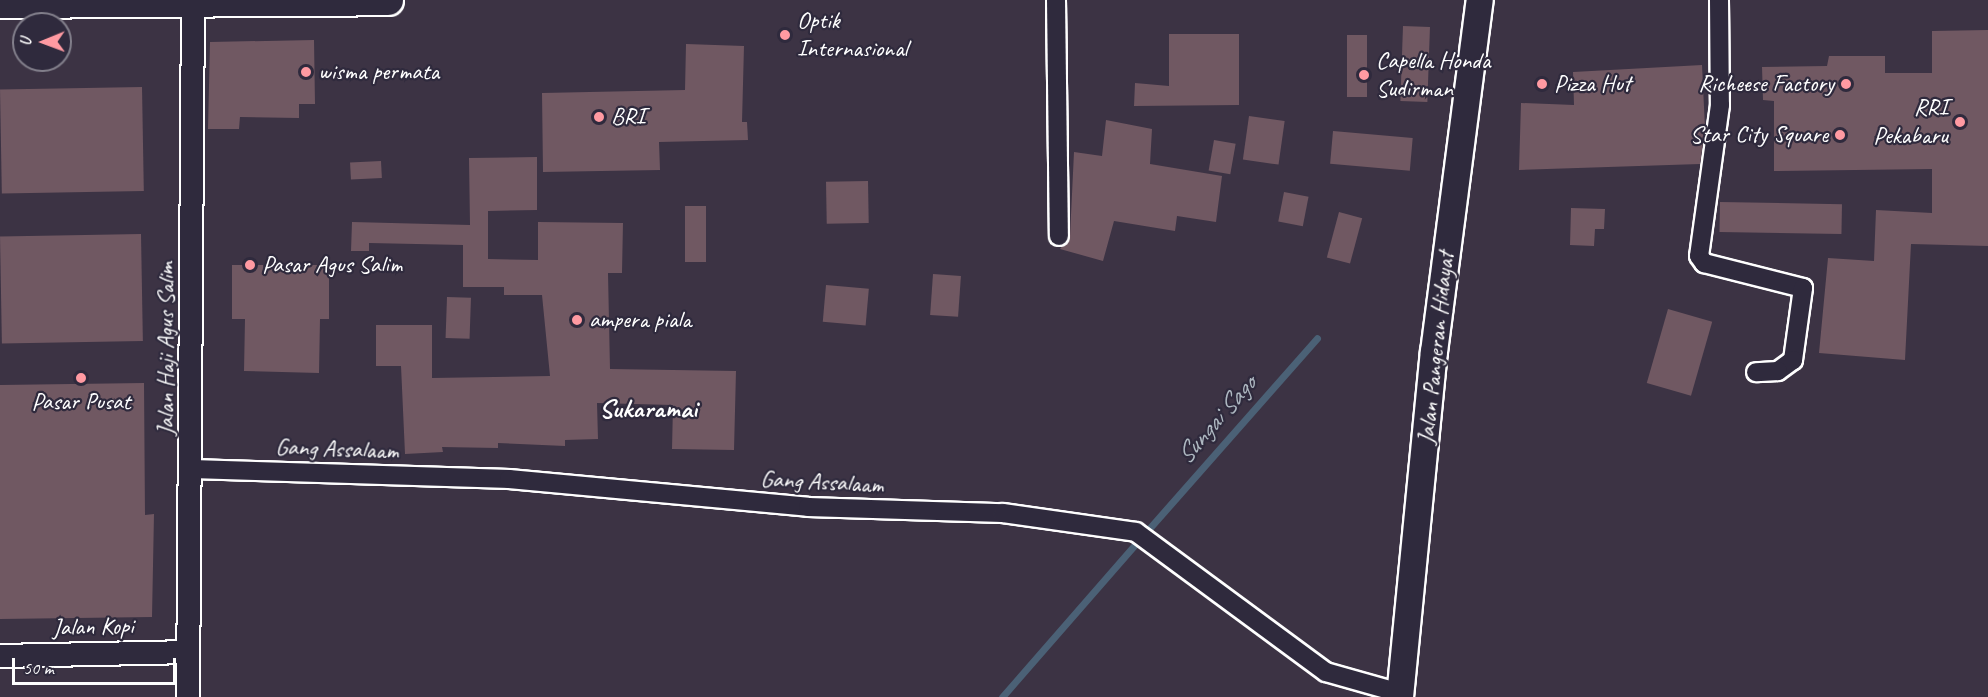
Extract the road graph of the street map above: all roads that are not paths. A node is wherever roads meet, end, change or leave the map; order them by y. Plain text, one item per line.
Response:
1 (388, 0) edge
2 (1056, 0) edge
3 (1480, 0) edge
4 (1719, 0) edge
5 (193, 2) junction
6 (0, 3) edge
7 (1059, 236) dead end
8 (1756, 372) dead end
9 (193, 469) junction
10 (188, 652) junction
11 (0, 656) edge
12 (1400, 695) edge
13 (188, 697) edge

1 - 5 main road
2 - 7 street
3 - 12 main road, Jalan Pangeran Hidayat
4 - 8 street
5 - 6 main road
5 - 9 street, Jalan Haji Agus Salim
9 - 10 street, Jalan Haji Agus Salim
9 - 12 street, Gang Assalaam
10 - 11 street, Jalan Kopi
10 - 13 street, Jalan Haji Agus Salim

